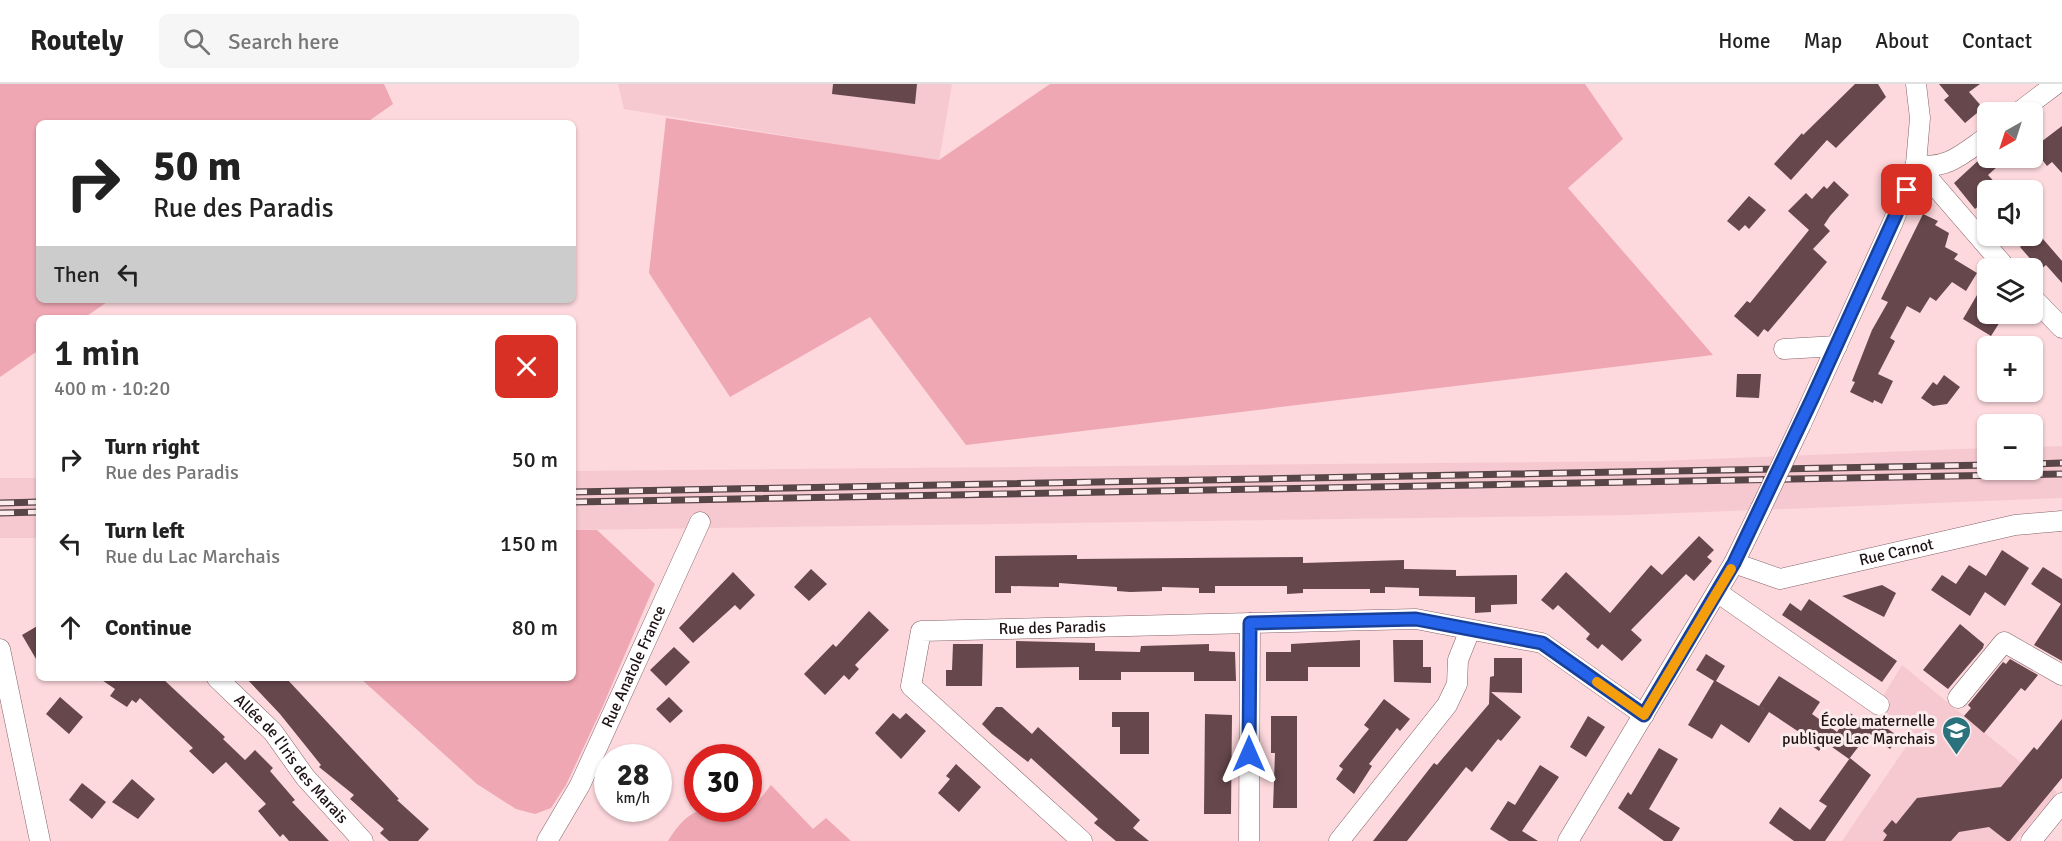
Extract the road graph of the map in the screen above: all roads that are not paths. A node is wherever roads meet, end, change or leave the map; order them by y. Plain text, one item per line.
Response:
1 (1916, 84) edge
2 (2056, 84) edge
3 (2032, 102) edge
4 (1977, 143) edge
5 (1916, 164) junction
6 (1997, 258) edge
7 (2043, 308) edge
8 (2062, 328) edge
9 (1836, 346) junction
10 (1784, 349) dead end
11 (2062, 521) edge
12 (700, 522) dead end
13 (1734, 563) junction
14 (1717, 592) junction
15 (1250, 623) junction
16 (1470, 630) junction
17 (0, 649) edge
18 (2062, 675) edge
19 (220, 681) edge
20 (1958, 698) dead end
21 (1879, 705) dead end
22 (1644, 715) junction
23 (2062, 803) edge
24 (1342, 840) edge
25 (40, 841) edge
26 (363, 841) edge
27 (547, 841) edge
28 (1082, 841) edge
29 (1249, 841) edge
30 (1568, 841) edge
31 (2031, 841) edge

1 - 5 street
2 - 3 street
4 - 5 street
5 - 6 street
5 - 9 street
7 - 8 street
9 - 10 street
9 - 13 street, bridge
11 - 13 street, Rue Carnot
12 - 27 street, Rue Anatole France
13 - 14 street
14 - 21 street
14 - 22 street
15 - 16 street, Rue des Paradis
15 - 28 street, Rue des Paradis
15 - 29 street
16 - 22 street, Rue des Paradis
16 - 24 street
17 - 25 street
18 - 20 street
19 - 26 street, Allée de l'Iris des Marais
22 - 30 street
23 - 31 street

